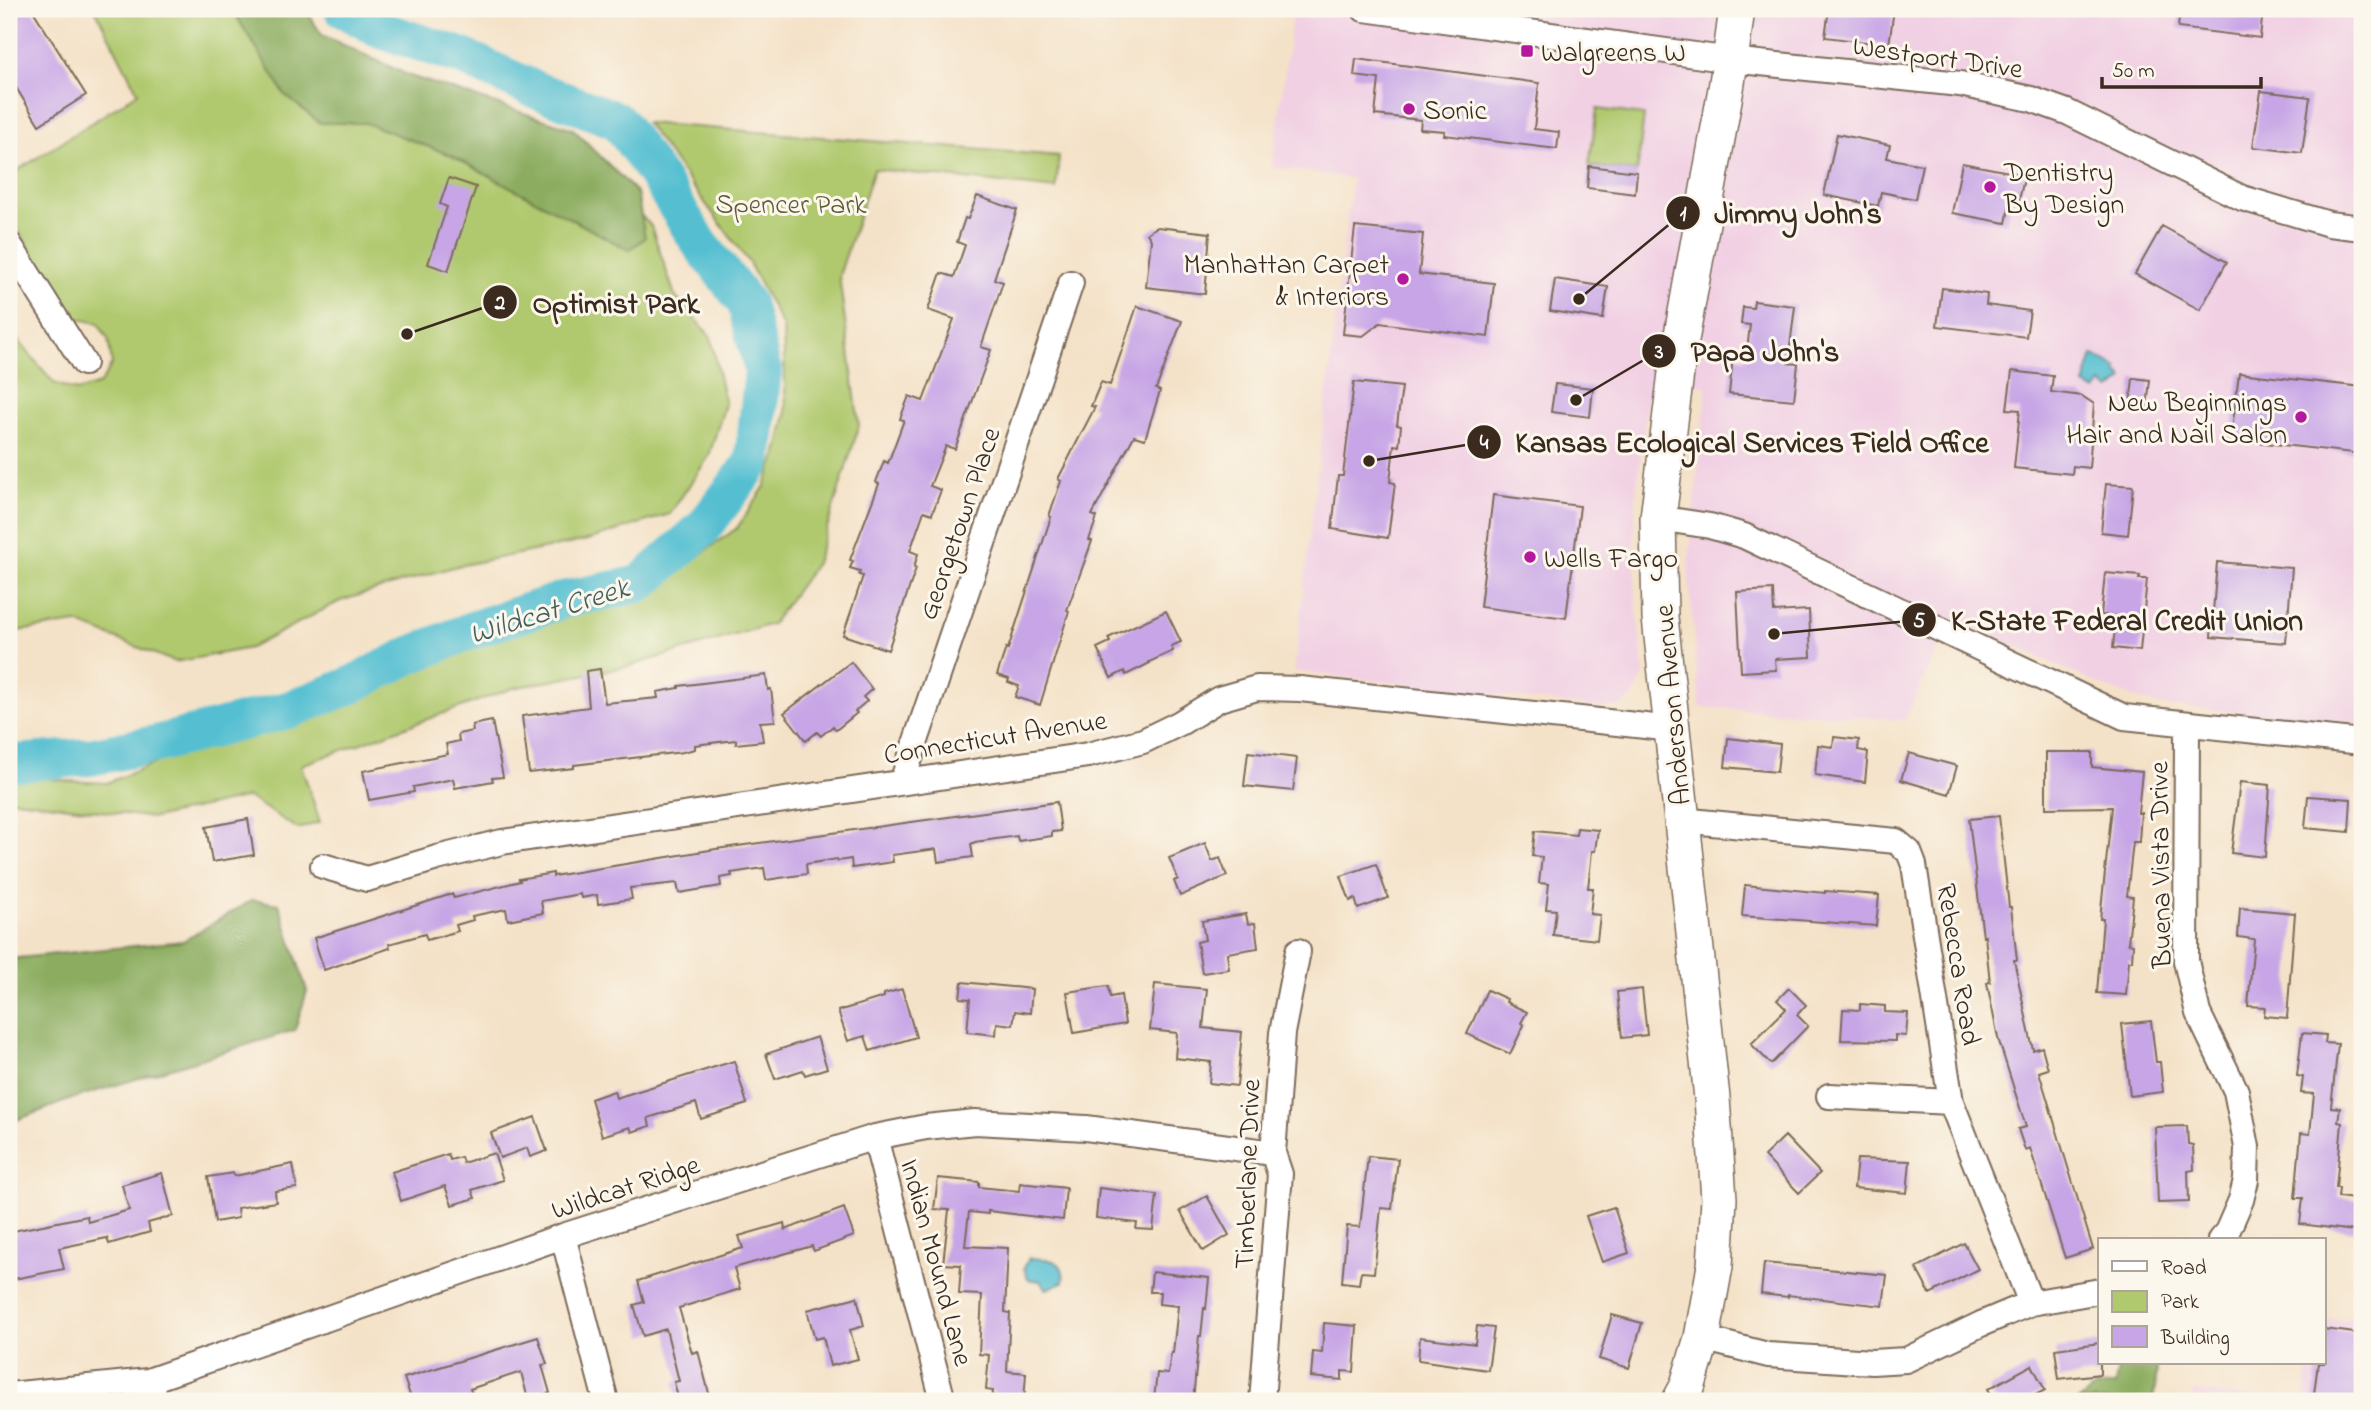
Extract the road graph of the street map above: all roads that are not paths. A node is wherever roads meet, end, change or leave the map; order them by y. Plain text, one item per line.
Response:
1 (1364, 9) edge
2 (1737, 9) edge
3 (1731, 60) junction
4 (2362, 228) edge
5 (9, 244) edge
6 (1071, 283) dead end
7 (85, 363) dead end
8 (1658, 518) junction
9 (2188, 725) junction
10 (1673, 729) junction
11 (2362, 742) edge
12 (902, 782) junction
13 (1681, 820) junction
14 (323, 866) dead end
15 (1298, 951) dead end
16 (1829, 1096) dead end
17 (1951, 1101) junction
18 (875, 1137) junction
19 (1273, 1153) junction
20 (563, 1236) junction
21 (2222, 1238) edge
22 (2098, 1291) edge
23 (2031, 1303) junction
24 (1702, 1338) junction
25 (153, 1391) edge
26 (9, 1395) edge
27 (606, 1401) edge
28 (943, 1401) edge
29 (1262, 1401) edge
30 (1680, 1401) edge

1 - 3 street, Westport Drive
2 - 3 main road, Anderson Avenue
3 - 4 street, Westport Drive
3 - 8 main road, Anderson Avenue
5 - 7 street
6 - 12 street, Georgetown Place
8 - 9 street
8 - 10 main road, Anderson Avenue
9 - 11 street
9 - 21 street, Buena Vista Drive
10 - 12 street, Connecticut Avenue
10 - 13 main road, Anderson Avenue
12 - 14 street, Connecticut Avenue
13 - 17 street, Rebecca Road
13 - 24 main road, Anderson Avenue
15 - 19 street, Timberlane Drive
16 - 17 street
17 - 23 street, Rebecca Road
18 - 19 street, Wildcat Ridge
18 - 20 street, Wildcat Ridge
18 - 28 street, Indian Mound Lane
19 - 29 street, Timberlane Drive
20 - 25 street, Wildcat Ridge
20 - 27 street
22 - 23 street
23 - 24 street
24 - 30 main road, Anderson Avenue
25 - 26 street, Wildcat Ridge

